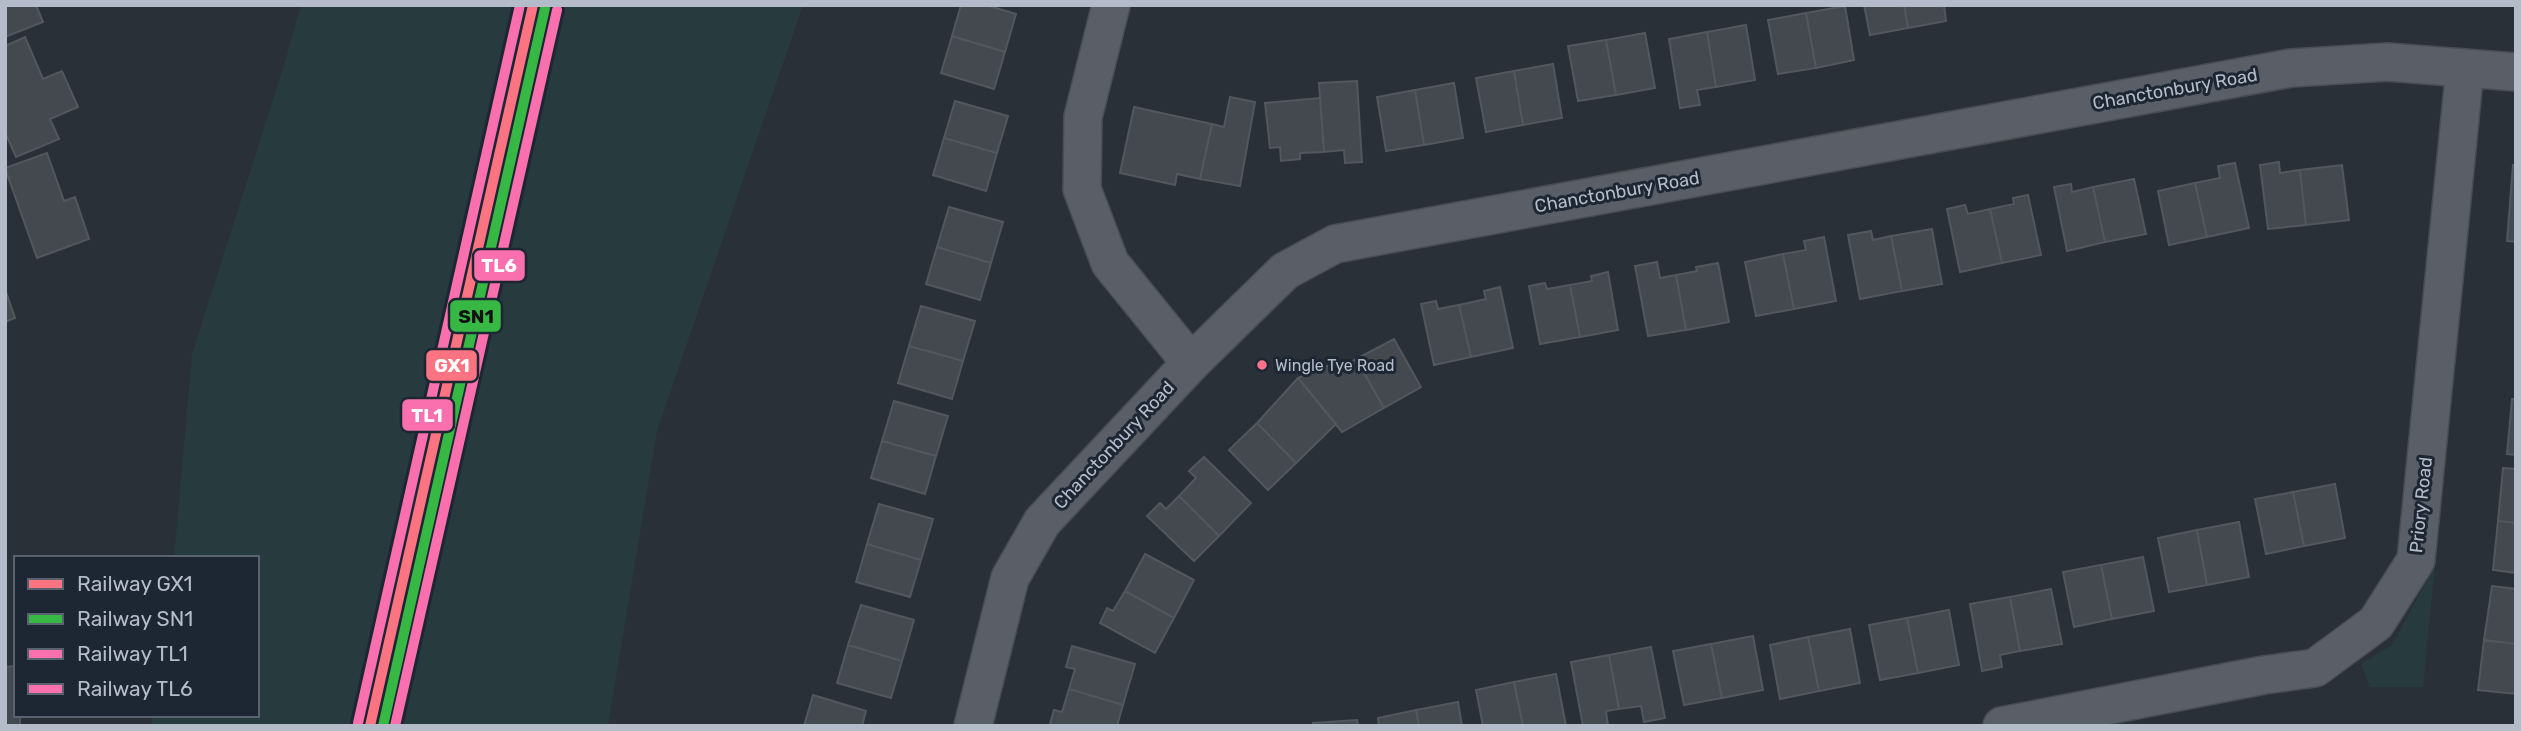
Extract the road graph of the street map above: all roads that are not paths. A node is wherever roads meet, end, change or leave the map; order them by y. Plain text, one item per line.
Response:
1 (1111, 5) edge
2 (2465, 68) junction
3 (2516, 72) edge
4 (1191, 363) junction
5 (973, 726) edge
6 (2002, 726) edge

1 - 4 street
2 - 3 street, Chanctonbury Road
2 - 4 street, Chanctonbury Road
2 - 6 street, Priory Road
4 - 5 street, Chanctonbury Road

